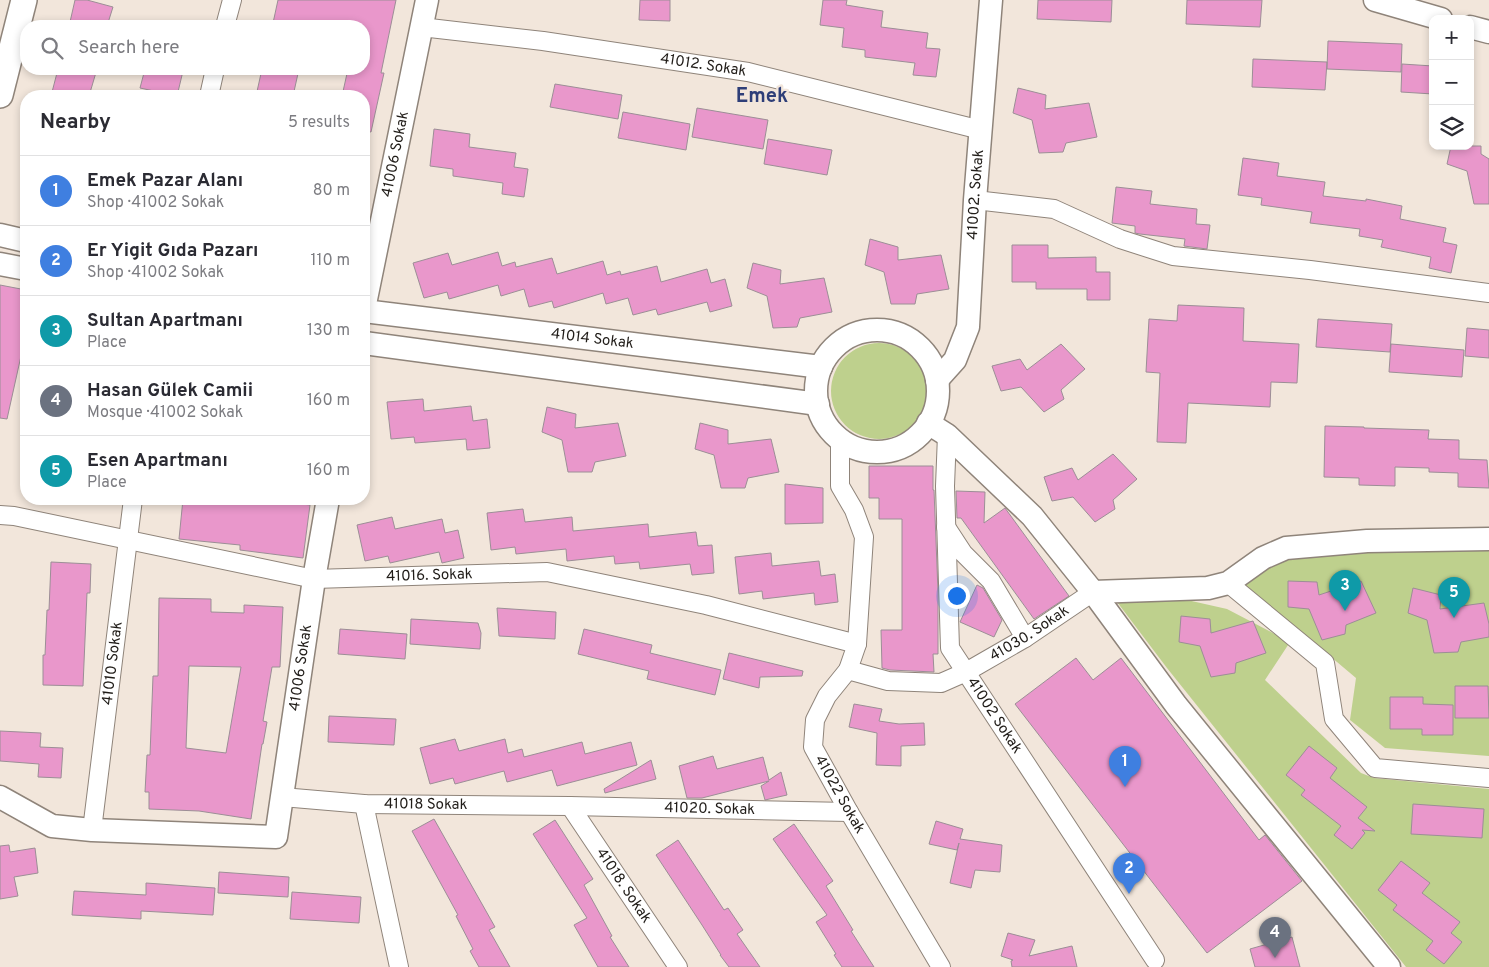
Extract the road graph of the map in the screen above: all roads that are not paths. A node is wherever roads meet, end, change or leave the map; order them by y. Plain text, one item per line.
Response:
1 (24, 0) edge
2 (232, 0) edge
3 (427, 0) edge
4 (991, 0) edge
5 (1375, 0) edge
6 (1429, 16) edge
7 (227, 20) edge
8 (421, 27) junction
9 (1474, 28) edge
10 (1489, 32) edge
11 (214, 75) edge
12 (210, 90) edge
13 (0, 95) edge
14 (981, 130) junction
15 (975, 200) junction
16 (0, 236) edge
17 (20, 240) edge
18 (0, 264) edge
19 (20, 268) edge
20 (370, 280) edge
21 (1489, 293) edge
22 (370, 311) edge
23 (370, 344) edge
24 (821, 367) junction
25 (937, 380) junction
26 (818, 404) junction
27 (938, 429) junction
28 (840, 439) junction
29 (132, 505) edge
30 (327, 505) edge
31 (0, 514) edge
32 (946, 526) junction
33 (1489, 539) edge
34 (128, 541) junction
35 (314, 579) junction
36 (1228, 583) junction
37 (1093, 592) junction
38 (1025, 638) junction
39 (857, 644) junction
40 (848, 670) junction
41 (966, 672) junction
42 (1489, 778) edge
43 (0, 797) edge
44 (282, 797) junction
45 (364, 804) junction
46 (570, 806) junction
47 (850, 812) junction
48 (92, 830) junction
49 (1155, 960) dead end
50 (399, 967) edge
51 (678, 967) edge
52 (941, 967) edge
53 (1389, 967) edge

1 - 13 main road
2 - 7 street
3 - 8 street, 41006 Sokak
4 - 14 street, 41002. Sokak
5 - 6 street
8 - 14 street, 41012. Sokak
8 - 20 street, 41006 Sokak
9 - 10 street
11 - 12 street
14 - 15 street, 41002. Sokak
15 - 21 street
15 - 25 street, 41002. Sokak
16 - 17 street
18 - 19 street
22 - 24 street, 41014 Sokak
23 - 26 street
24 - 25 street
24 - 26 street
25 - 27 street
26 - 28 street
27 - 28 street
27 - 32 street, 41002 Sokak
27 - 37 street
28 - 39 street, 41022 Sokak
29 - 34 street, 41010 Sokak
30 - 35 street, 41006 Sokak
31 - 34 street, 41016. Sokak
32 - 38 street
32 - 41 street, 41002 Sokak
33 - 36 street
34 - 35 street, 41016. Sokak
34 - 48 street, 41010 Sokak
35 - 39 street, 41016. Sokak
35 - 44 street, 41006 Sokak
36 - 37 street
36 - 42 street
37 - 38 street, 41030. Sokak
37 - 53 street
38 - 41 street, 41030. Sokak
39 - 40 street, 41022 Sokak
40 - 41 street, 41030. Sokak
40 - 47 street, 41022 Sokak
41 - 49 street, 41002 Sokak
43 - 48 street
44 - 45 street, 41018 Sokak
44 - 48 street, 41006 Sokak
45 - 46 street, 41018 Sokak
45 - 50 street
46 - 47 street, 41020. Sokak
46 - 51 street, 41018. Sokak
47 - 52 street, 41022 Sokak

